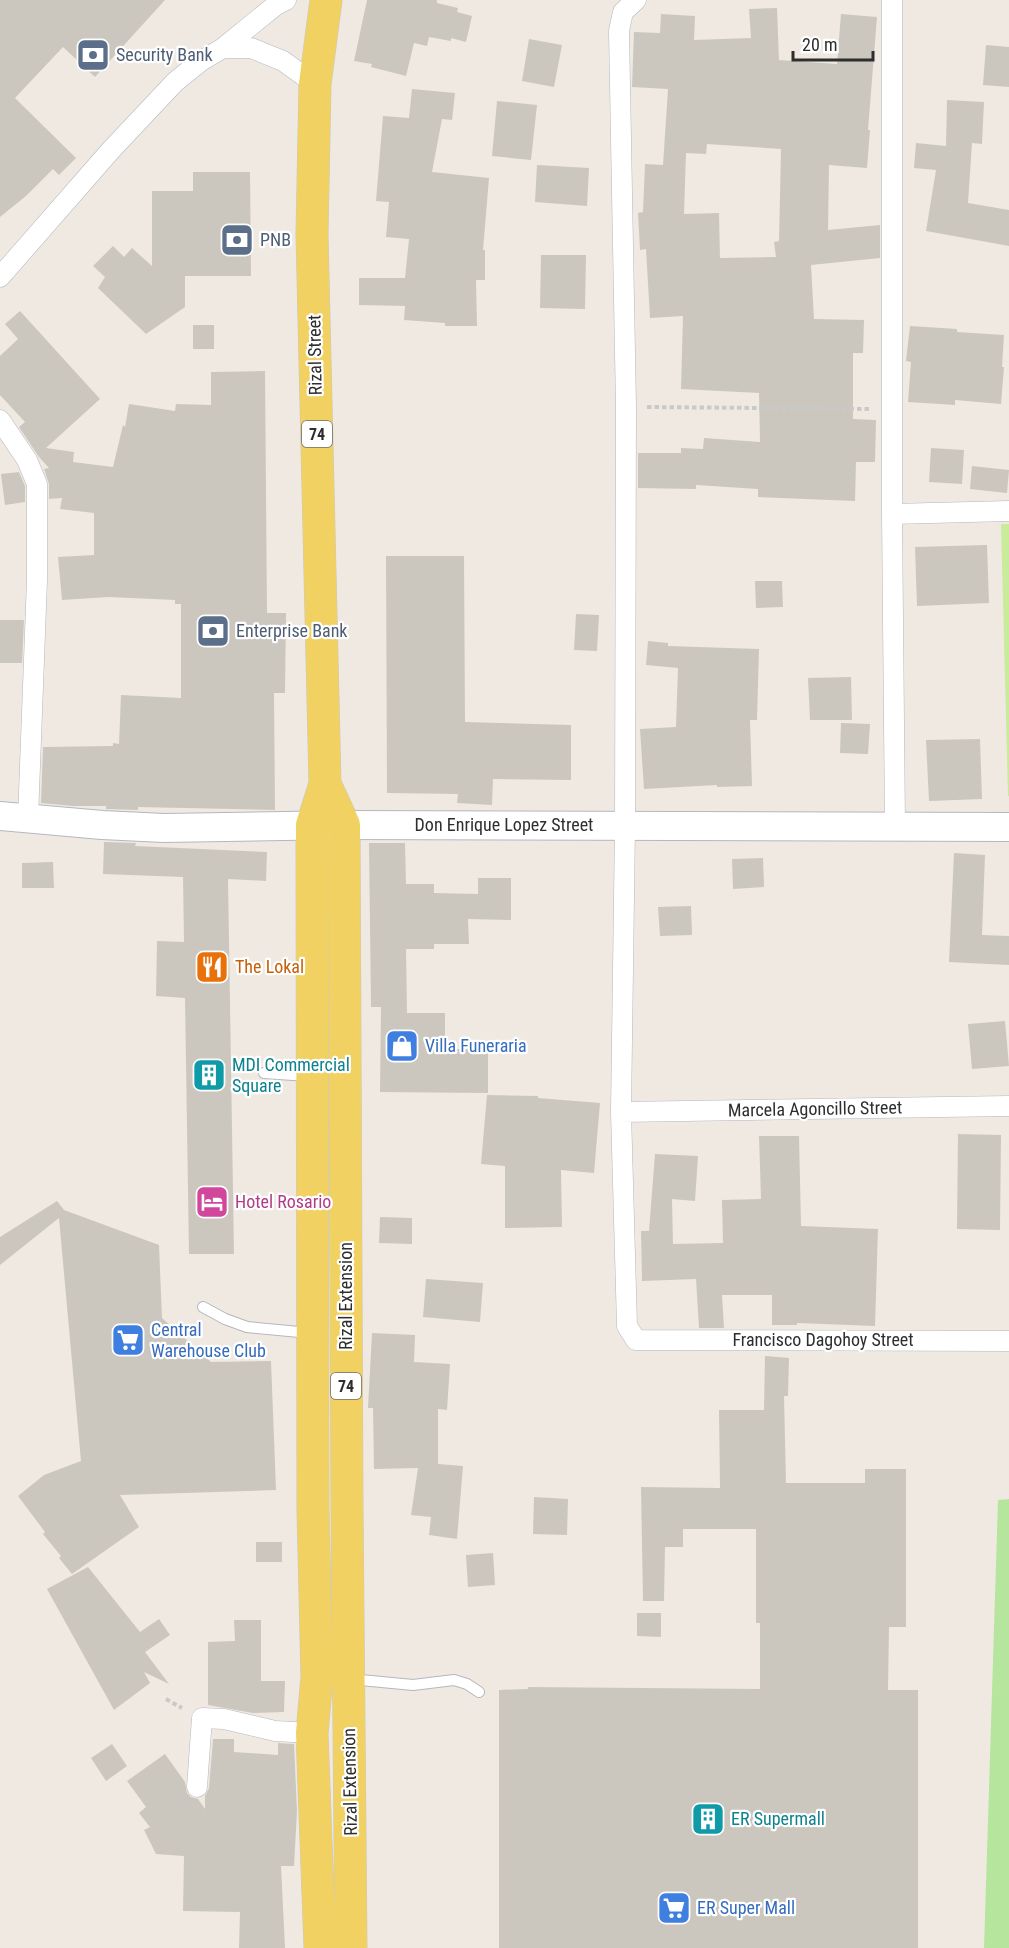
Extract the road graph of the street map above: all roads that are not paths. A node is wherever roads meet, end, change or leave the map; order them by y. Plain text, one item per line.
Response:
1 (326, 0) edge
2 (635, 0) edge
3 (892, 0) edge
4 (277, 2) edge
5 (223, 48) junction
6 (315, 84) junction
7 (0, 277) edge
8 (0, 420) edge
9 (1009, 511) edge
10 (892, 514) junction
11 (325, 784) junction
12 (0, 816) edge
13 (28, 819) junction
14 (312, 825) junction
15 (344, 825) junction
16 (625, 826) junction
17 (895, 826) junction
18 (1009, 827) edge
19 (264, 1073) dead end
20 (313, 1076) junction
21 (1009, 1106) edge
22 (621, 1112) junction
23 (330, 1297) junction
24 (203, 1307) dead end
25 (330, 1335) junction
26 (1009, 1341) edge
27 (333, 1678) junction
28 (479, 1692) dead end
29 (312, 1733) junction
30 (197, 1787) dead end
31 (320, 1948) edge
32 (351, 1948) edge

1 - 6 main road, Rizal Street / 74
2 - 16 street
3 - 10 street
4 - 5 street
5 - 6 street
5 - 7 street
6 - 11 main road, Rizal Street / 74
8 - 13 street
9 - 10 street
10 - 17 street
11 - 14 main road, Rizal Street / 74
11 - 15 main road, Rizal Street / 74
12 - 13 street, Don Enrique Lopez Street
13 - 14 street, Don Enrique Lopez Street
14 - 15 street, Don Enrique Lopez Street
14 - 20 main road, Rizal Extension / 74
15 - 16 street, Don Enrique Lopez Street
15 - 23 main road, Rizal Extension / 74
16 - 17 street, Don Enrique Lopez Street
16 - 22 street
17 - 18 street, Don Enrique Lopez Street
19 - 20 lane
20 - 23 main road, Rizal Extension / 74
21 - 22 street, Marcela Agoncillo Street
22 - 26 street, Francisco Dagohoy Street
23 - 25 main road, Rizal Extension / 74
24 - 25 lane
25 - 27 main road, Rizal Extension / 74
27 - 28 lane
27 - 29 main road, Rizal Extension / 74
27 - 32 main road, Rizal Extension / 74
29 - 30 street
29 - 31 main road, Rizal Extension / 74

